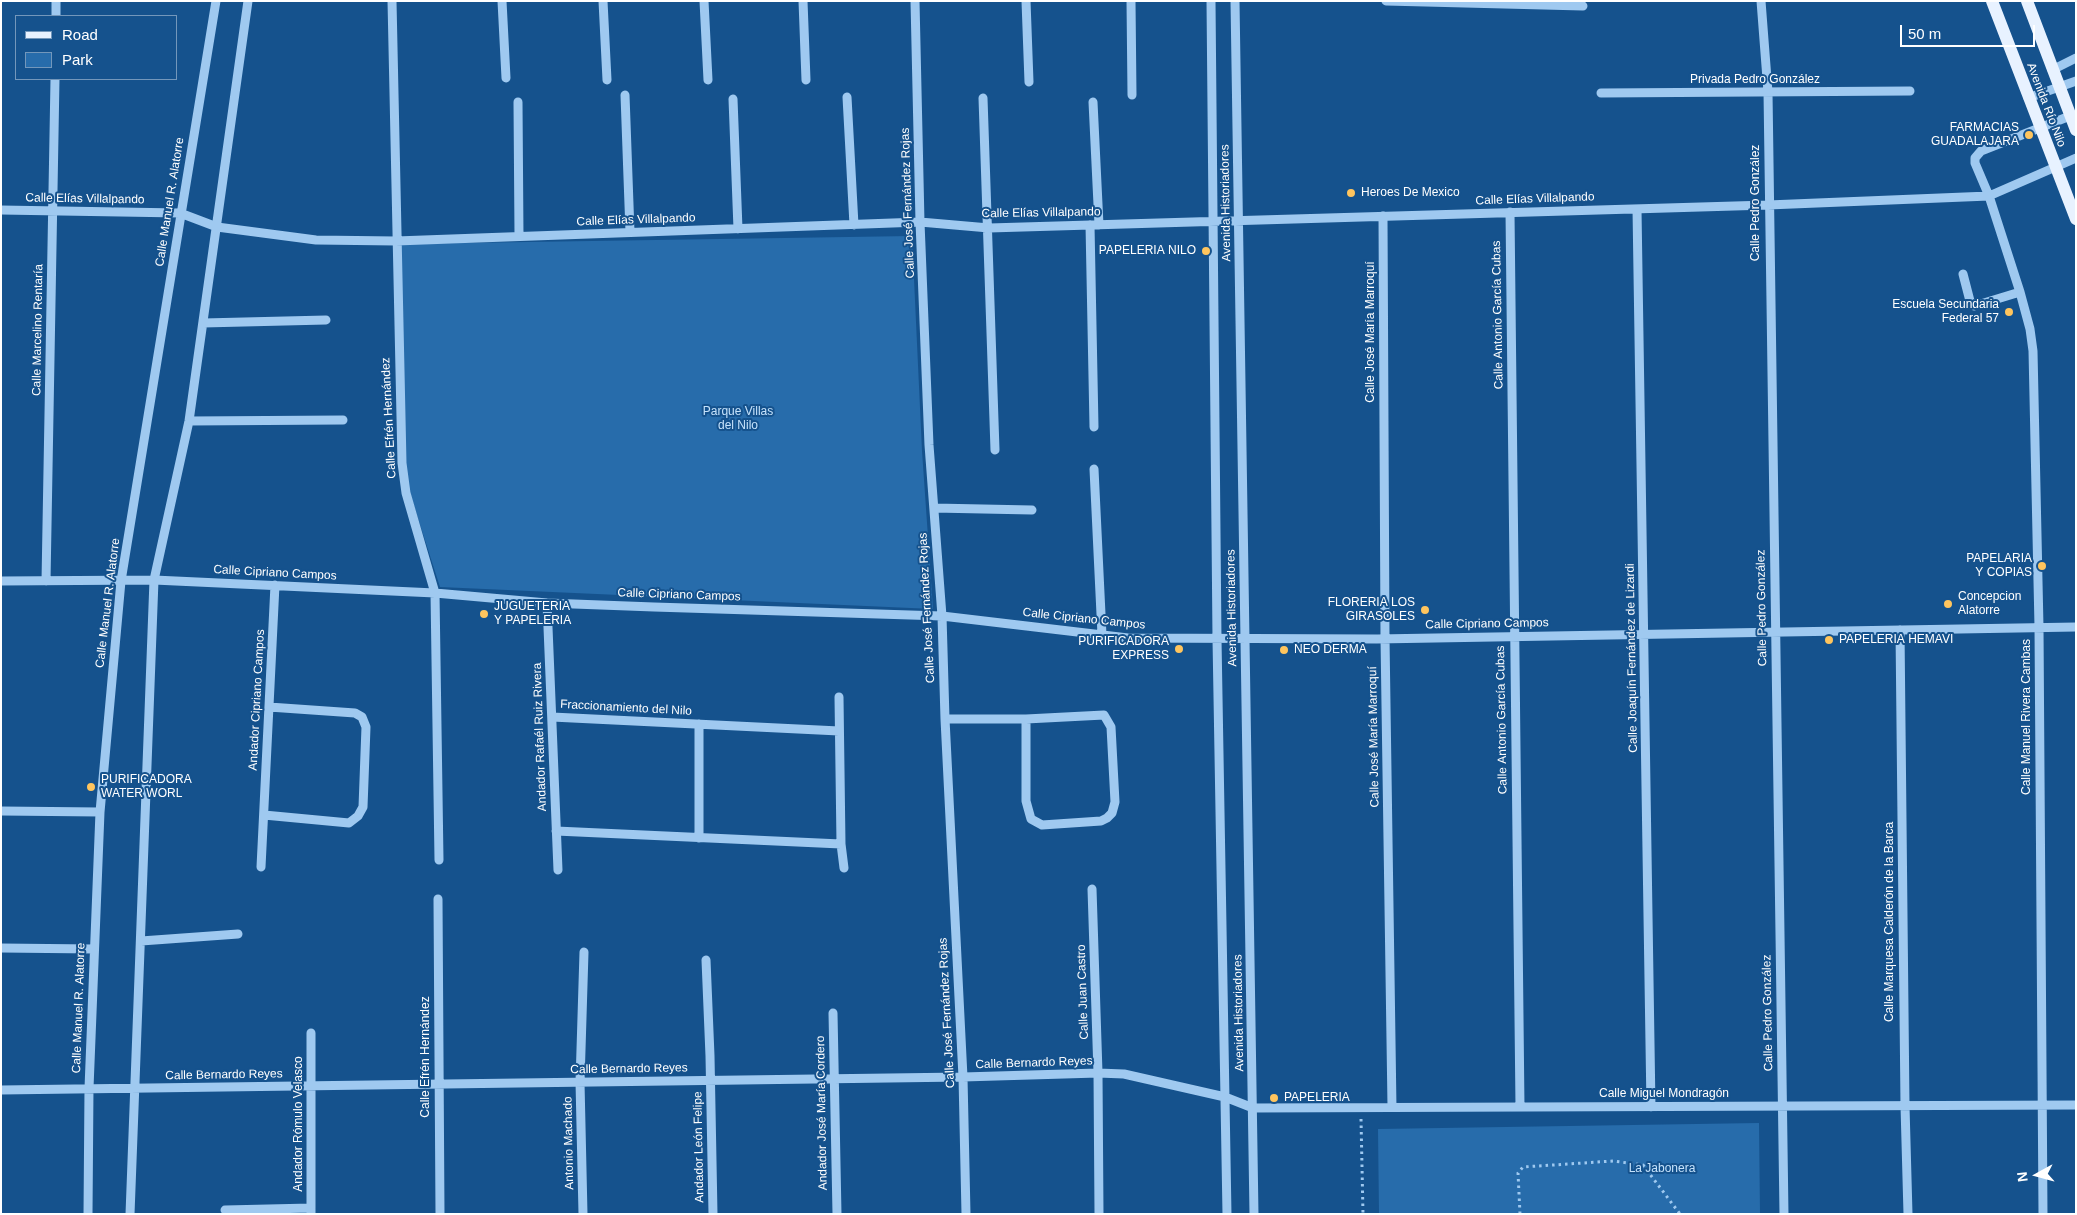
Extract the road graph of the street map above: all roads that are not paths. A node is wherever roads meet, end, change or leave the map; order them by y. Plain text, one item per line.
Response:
1 (56, 1) edge
2 (216, 1) edge
3 (248, 1) edge
4 (392, 1) edge
5 (502, 1) edge
6 (603, 1) edge
7 (704, 1) edge
8 (803, 1) edge
9 (916, 1) edge
10 (1026, 1) edge
11 (1131, 1) edge
12 (1211, 1) edge
13 (1235, 1) edge
14 (1386, 1) edge
15 (1761, 1) edge
16 (1992, 1) edge
17 (2027, 1) edge
18 (1583, 6) dead end
19 (56, 15) edge
20 (2076, 58) edge
21 (2052, 70) junction
22 (506, 78) dead end
23 (55, 80) edge
24 (607, 80) dead end
25 (708, 80) dead end
26 (806, 80) dead end
27 (2076, 81) edge
28 (1028, 82) dead end
29 (2059, 87) junction
30 (1910, 91) dead end
31 (1768, 92) junction
32 (1601, 93) dead end
33 (1132, 94) dead end
34 (625, 95) dead end
35 (848, 97) dead end
36 (983, 98) dead end
37 (2028, 98) junction
38 (732, 99) dead end
39 (518, 102) dead end
40 (1093, 102) dead end
41 (2070, 116) junction
42 (2040, 128) junction
43 (2076, 130) edge
44 (2076, 158) edge
45 (2056, 167) junction
46 (1989, 196) junction
47 (1768, 205) junction
48 (1637, 209) junction
49 (1, 210) edge
50 (53, 210) junction
51 (1510, 212) junction
52 (180, 213) junction
53 (1383, 216) junction
54 (2076, 218) edge
55 (1214, 221) junction
56 (1239, 221) junction
57 (920, 222) junction
58 (854, 225) junction
59 (1094, 225) junction
60 (216, 227) junction
61 (988, 228) junction
62 (738, 229) junction
63 (630, 232) junction
64 (519, 236) junction
65 (396, 240) junction
66 (1964, 274) dead end
67 (2020, 292) junction
68 (326, 320) dead end
69 (203, 324) junction
70 (342, 420) dead end
71 (189, 421) junction
72 (1094, 427) dead end
73 (995, 450) dead end
74 (1094, 469) dead end
75 (934, 508) junction
76 (1032, 510) dead end
77 (154, 580) junction
78 (1, 581) edge
79 (46, 581) junction
80 (122, 581) junction
81 (275, 585) junction
82 (435, 593) junction
83 (547, 602) junction
84 (942, 616) junction
85 (2039, 627) junction
86 (2076, 627) edge
87 (1900, 630) junction
88 (1775, 632) junction
89 (1644, 634) junction
90 (1102, 635) junction
91 (1514, 636) junction
92 (1385, 638) junction
93 (1216, 639) junction
94 (1245, 639) junction
95 (839, 697) dead end
96 (270, 707) junction
97 (552, 717) junction
98 (945, 719) junction
99 (1026, 719) junction
100 (699, 724) junction
101 (839, 731) junction
102 (1, 811) edge
103 (100, 812) junction
104 (264, 815) junction
105 (556, 831) junction
106 (699, 838) junction
107 (841, 844) junction
108 (439, 860) dead end
109 (261, 867) dead end
110 (844, 868) dead end
111 (558, 870) dead end
112 (1092, 889) dead end
113 (438, 899) dead end
114 (238, 934) dead end
115 (141, 940) junction
116 (1, 948) edge
117 (94, 949) junction
118 (584, 952) dead end
119 (706, 960) dead end
120 (833, 1012) dead end
121 (311, 1033) dead end
122 (1098, 1073) junction
123 (963, 1077) junction
124 (834, 1078) junction
125 (710, 1081) junction
126 (580, 1082) junction
127 (439, 1084) junction
128 (312, 1086) junction
129 (89, 1088) junction
130 (134, 1089) junction
131 (1, 1090) edge
132 (1225, 1097) junction
133 (2042, 1105) junction
134 (2076, 1105) edge
135 (1782, 1106) junction
136 (1905, 1106) junction
137 (1392, 1107) junction
138 (1520, 1107) junction
139 (1651, 1107) junction
140 (1253, 1108) junction
141 (225, 1210) dead end
142 (311, 1211) edge
143 (88, 1214) edge
144 (130, 1214) edge
145 (440, 1214) edge
146 (583, 1214) edge
147 (713, 1214) edge
148 (837, 1214) edge
149 (966, 1214) edge
150 (1099, 1214) edge
151 (1227, 1214) edge
152 (1254, 1214) edge
153 (1784, 1214) edge
154 (1908, 1214) edge
155 (2043, 1214) edge

1 - 19 street
2 - 52 street, Calle Manuel R. Alatorre
3 - 60 street
4 - 65 street, Calle Efrén Hernández
5 - 22 street
6 - 24 street
7 - 25 street
8 - 26 street
9 - 57 street, Calle José Fernández Rojas
10 - 28 street
11 - 33 street
12 - 55 street, Avenida Historiadores
13 - 56 street, Avenida Historiadores
14 - 18 street
15 - 31 street, Calle Pedro González
16 - 37 main road, Avenida Río Nilo
17 - 21 main road, Avenida Río Nilo
20 - 21 street
21 - 29 main road, Avenida Río Nilo
23 - 50 street, Calle Marcelino Rentaría
27 - 29 street
29 - 37 street
29 - 41 main road, Avenida Río Nilo
30 - 31 street, Privada Pedro González
31 - 32 street, Privada Pedro González
31 - 47 street, Calle Pedro González
34 - 63 street
35 - 58 street
36 - 61 street
37 - 42 main road, Avenida Río Nilo
38 - 62 street
39 - 64 street
40 - 59 street
41 - 42 street
41 - 43 main road, Avenida Río Nilo
42 - 45 main road, Avenida Río Nilo
42 - 46 street, Calle Manuel Rivera Cambas
44 - 45 street, Calle Elías Villalpando
45 - 46 street, Calle Elías Villalpando
45 - 54 main road, Avenida Río Nilo
46 - 47 street, Calle Elías Villalpando
46 - 67 street, Calle Manuel Rivera Cambas
47 - 48 street, Calle Elías Villalpando
47 - 88 street, Calle Pedro González
48 - 51 street, Calle Elías Villalpando
48 - 89 street, Calle Joaquín Fernández de Lizardi
49 - 50 street, Calle Elías Villalpando
50 - 52 street, Calle Elías Villalpando
50 - 79 street, Calle Marcelino Rentaría
51 - 53 street, Calle Elías Villalpando
51 - 91 street, Calle Antonio García Cubas
52 - 60 street, Calle Elías Villalpando
52 - 80 street, Calle Manuel R. Alatorre
53 - 56 street, Calle Elías Villalpando
53 - 92 street, Calle José María Marroquí
55 - 56 street, Calle Elías Villalpando
55 - 59 street, Calle Elías Villalpando
55 - 93 street, Avenida Historiadores
56 - 94 street, Avenida Historiadores
57 - 58 street, Calle Elías Villalpando
57 - 61 street, Calle Elías Villalpando
57 - 75 street, Calle José Fernández Rojas
58 - 62 street, Calle Elías Villalpando
59 - 61 street, Calle Elías Villalpando
59 - 72 street
60 - 65 street, Calle Elías Villalpando
60 - 69 street
61 - 73 street
62 - 63 street, Calle Elías Villalpando
63 - 64 street, Calle Elías Villalpando
64 - 65 street, Calle Elías Villalpando
65 - 82 street, Calle Efrén Hernández
66 - 67 street
67 - 85 street, Calle Manuel Rivera Cambas
68 - 69 street
69 - 71 street
70 - 71 street
71 - 77 street
74 - 90 street
75 - 76 street
75 - 84 street, Calle José Fernández Rojas
77 - 80 street, Calle Cipriano Campos
77 - 81 street, Calle Cipriano Campos
77 - 115 street
78 - 79 street, Calle Cipriano Campos
79 - 80 street, Calle Cipriano Campos
80 - 103 street, Calle Manuel R. Alatorre
81 - 82 street, Calle Cipriano Campos
81 - 96 street, Andador Cipriano Campos
82 - 83 street, Calle Cipriano Campos
82 - 108 street, Calle Efrén Hernández
83 - 84 street, Calle Cipriano Campos
83 - 97 street, Andador Rafaél Ruiz Rivera
84 - 90 street, Calle Cipriano Campos
84 - 98 street, Calle José Fernández Rojas
85 - 86 street, Calle Cipriano Campos
85 - 87 street, Calle Cipriano Campos
85 - 133 street, Calle Manuel Rivera Cambas
87 - 88 street, Calle Cipriano Campos
87 - 136 street, Calle Marquesa Calderón de la Barca
88 - 89 street, Calle Cipriano Campos
88 - 135 street, Calle Pedro González
89 - 91 street, Calle Cipriano Campos
89 - 139 street, Calle Joaquín Fernández de Lizardi
90 - 93 street, Calle Cipriano Campos
91 - 92 street, Calle Cipriano Campos
91 - 138 street, Calle Antonio García Cubas
92 - 94 street, Calle Cipriano Campos
92 - 137 street, Calle José María Marroquí
93 - 94 street, Calle Cipriano Campos
93 - 132 street, Avenida Historiadores
94 - 140 street, Avenida Historiadores
95 - 101 street
96 - 104 street, Andador Cipriano Campos
96 - 104 street
97 - 100 street, Fraccionamiento del Nilo
97 - 105 street, Andador Rafaél Ruiz Rivera
98 - 99 street
98 - 123 street, Calle José Fernández Rojas
99 - 99 street
100 - 101 street, Fraccionamiento del Nilo
100 - 106 street, Fraccionamiento del Nilo
101 - 107 street
102 - 103 street
103 - 117 street, Calle Manuel R. Alatorre
104 - 109 street, Andador Cipriano Campos
105 - 106 street
105 - 111 street, Andador Rafaél Ruiz Rivera
106 - 107 street
107 - 110 street
112 - 122 street, Calle Juan Castro
113 - 127 street, Calle Efrén Hernández
114 - 115 street
115 - 130 street
116 - 117 street
117 - 129 street, Calle Manuel R. Alatorre
118 - 126 street, Antonio Machado
119 - 125 street, Andador León Felipe
120 - 124 street, Andador José María Cordero
121 - 128 street, Andador Rómulo Velasco
122 - 123 street, Calle Bernardo Reyes
122 - 132 street, Calle Bernardo Reyes
122 - 150 street, Calle Juan Castro
123 - 124 street, Calle Bernardo Reyes
123 - 149 street, Calle José Fernández Rojas
124 - 125 street, Calle Bernardo Reyes
124 - 148 street, Andador José María Cordero
125 - 126 street, Calle Bernardo Reyes
125 - 147 street, Andador León Felipe
126 - 127 street, Calle Bernardo Reyes
126 - 146 street, Antonio Machado
127 - 128 street, Calle Bernardo Reyes
127 - 145 street, Calle Efrén Hernández
128 - 130 street, Calle Bernardo Reyes
128 - 142 street, Andador Rómulo Velasco
129 - 130 street, Calle Bernardo Reyes
129 - 131 street, Calle Bernardo Reyes
129 - 143 street, Calle Manuel R. Alatorre
130 - 144 street
132 - 140 street, Calle Bernardo Reyes
132 - 151 street, Avenida Historiadores
133 - 134 street, Calle Miguel Mondragón
133 - 136 street, Calle Miguel Mondragón
133 - 155 street, Calle Manuel Rivera Cambas
135 - 136 street, Calle Miguel Mondragón
135 - 139 street, Calle Miguel Mondragón
135 - 153 street, Calle Pedro González
136 - 154 street, Calle Marquesa Calderón de la Barca
137 - 138 street, Calle Miguel Mondragón
137 - 140 street, Calle Miguel Mondragón
138 - 139 street, Calle Miguel Mondragón
140 - 152 street, Avenida Historiadores
141 - 142 street

